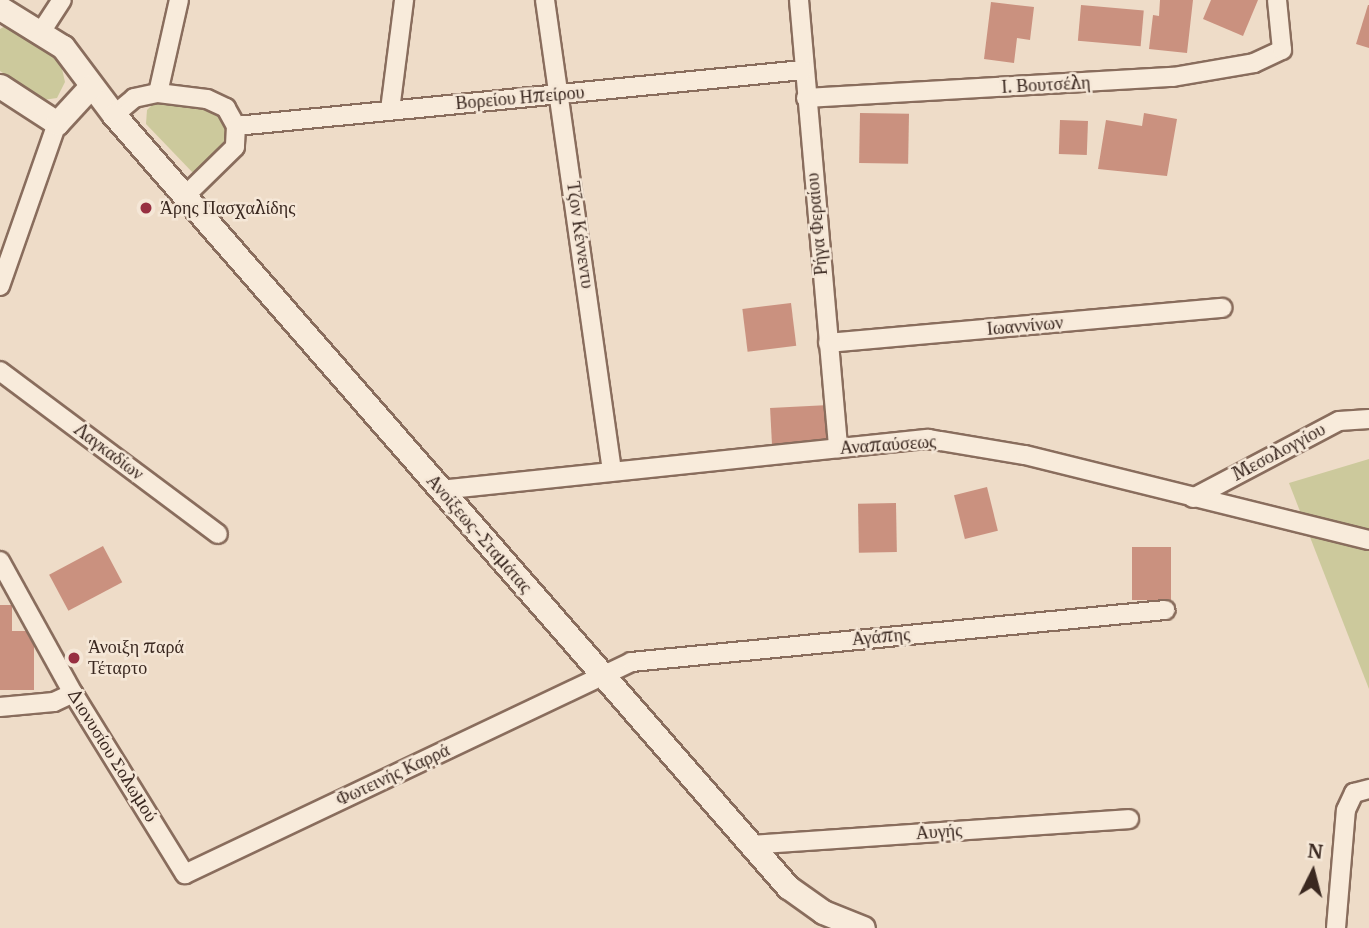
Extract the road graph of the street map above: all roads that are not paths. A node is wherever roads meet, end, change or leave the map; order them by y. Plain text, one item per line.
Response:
1 (62, 0) edge
2 (179, 0) edge
3 (404, 0) edge
4 (545, 0) edge
5 (799, 0) edge
6 (1277, 0) edge
7 (0, 8) edge
8 (41, 32) junction
9 (803, 70) junction
10 (0, 86) edge
11 (91, 86) junction
12 (158, 93) junction
13 (561, 94) junction
14 (806, 98) junction
15 (390, 110) junction
16 (114, 115) junction
17 (57, 123) junction
18 (236, 126) junction
19 (185, 196) junction
20 (0, 286) edge
21 (1222, 308) dead end
22 (828, 343) junction
23 (0, 371) edge
24 (1369, 419) edge
25 (838, 448) junction
26 (612, 471) junction
27 (440, 490) junction
28 (1193, 498) junction
29 (218, 534) dead end
30 (1369, 540) edge
31 (0, 561) edge
32 (1165, 610) dead end
33 (600, 674) junction
34 (73, 693) junction
35 (0, 707) edge
36 (1369, 789) edge
37 (1129, 819) dead end
38 (749, 845) junction
39 (185, 874) joint
40 (863, 928) edge
41 (1336, 928) edge

1 - 8 street
2 - 12 street
3 - 15 street
4 - 13 street, Τζον Κέννεντυ
5 - 9 street, Ρήγα Φεραίου
6 - 14 street, Ι. Βουτσέλη
7 - 8 street, Ανοίξεως-Σταμάτας
8 - 11 street, Ανοίξεως-Σταμάτας
9 - 13 street, Βορείου Ηπείρου
9 - 14 street, Ρήγα Φεραίου
10 - 17 street
11 - 16 street, Ανοίξεως-Σταμάτας
11 - 17 street
12 - 16 street
12 - 18 street
13 - 15 street, Βορείου Ηπείρου
13 - 26 street, Τζον Κέννεντυ
14 - 22 street, Ρήγα Φεραίου
15 - 18 street, Βορείου Ηπείρου
16 - 19 street, Ανοίξεως-Σταμάτας
17 - 20 street
18 - 19 street
19 - 27 street, Ανοίξεως-Σταμάτας
21 - 22 street, Ιωαννίνων
22 - 25 street, Ρήγα Φεραίου
23 - 29 street, Λαγκαδίων
24 - 28 street, Μεσολογγίου
25 - 26 street, Αναπαύσεως
25 - 28 street, Αναπαύσεως
26 - 27 street, Αναπαύσεως
27 - 33 street, Ανοίξεως-Σταμάτας
28 - 30 street, Αναπαύσεως
31 - 34 street, Διονυσίου Σολωμού
32 - 33 street, Αγάπης
33 - 38 street, Ανοίξεως-Σταμάτας
33 - 39 street, Φωτεινής Καρρά
34 - 35 street
34 - 39 street, Διονυσίου Σολωμού
36 - 41 street
37 - 38 street, Αυγής
38 - 40 street, Ανοίξεως-Σταμάτας

